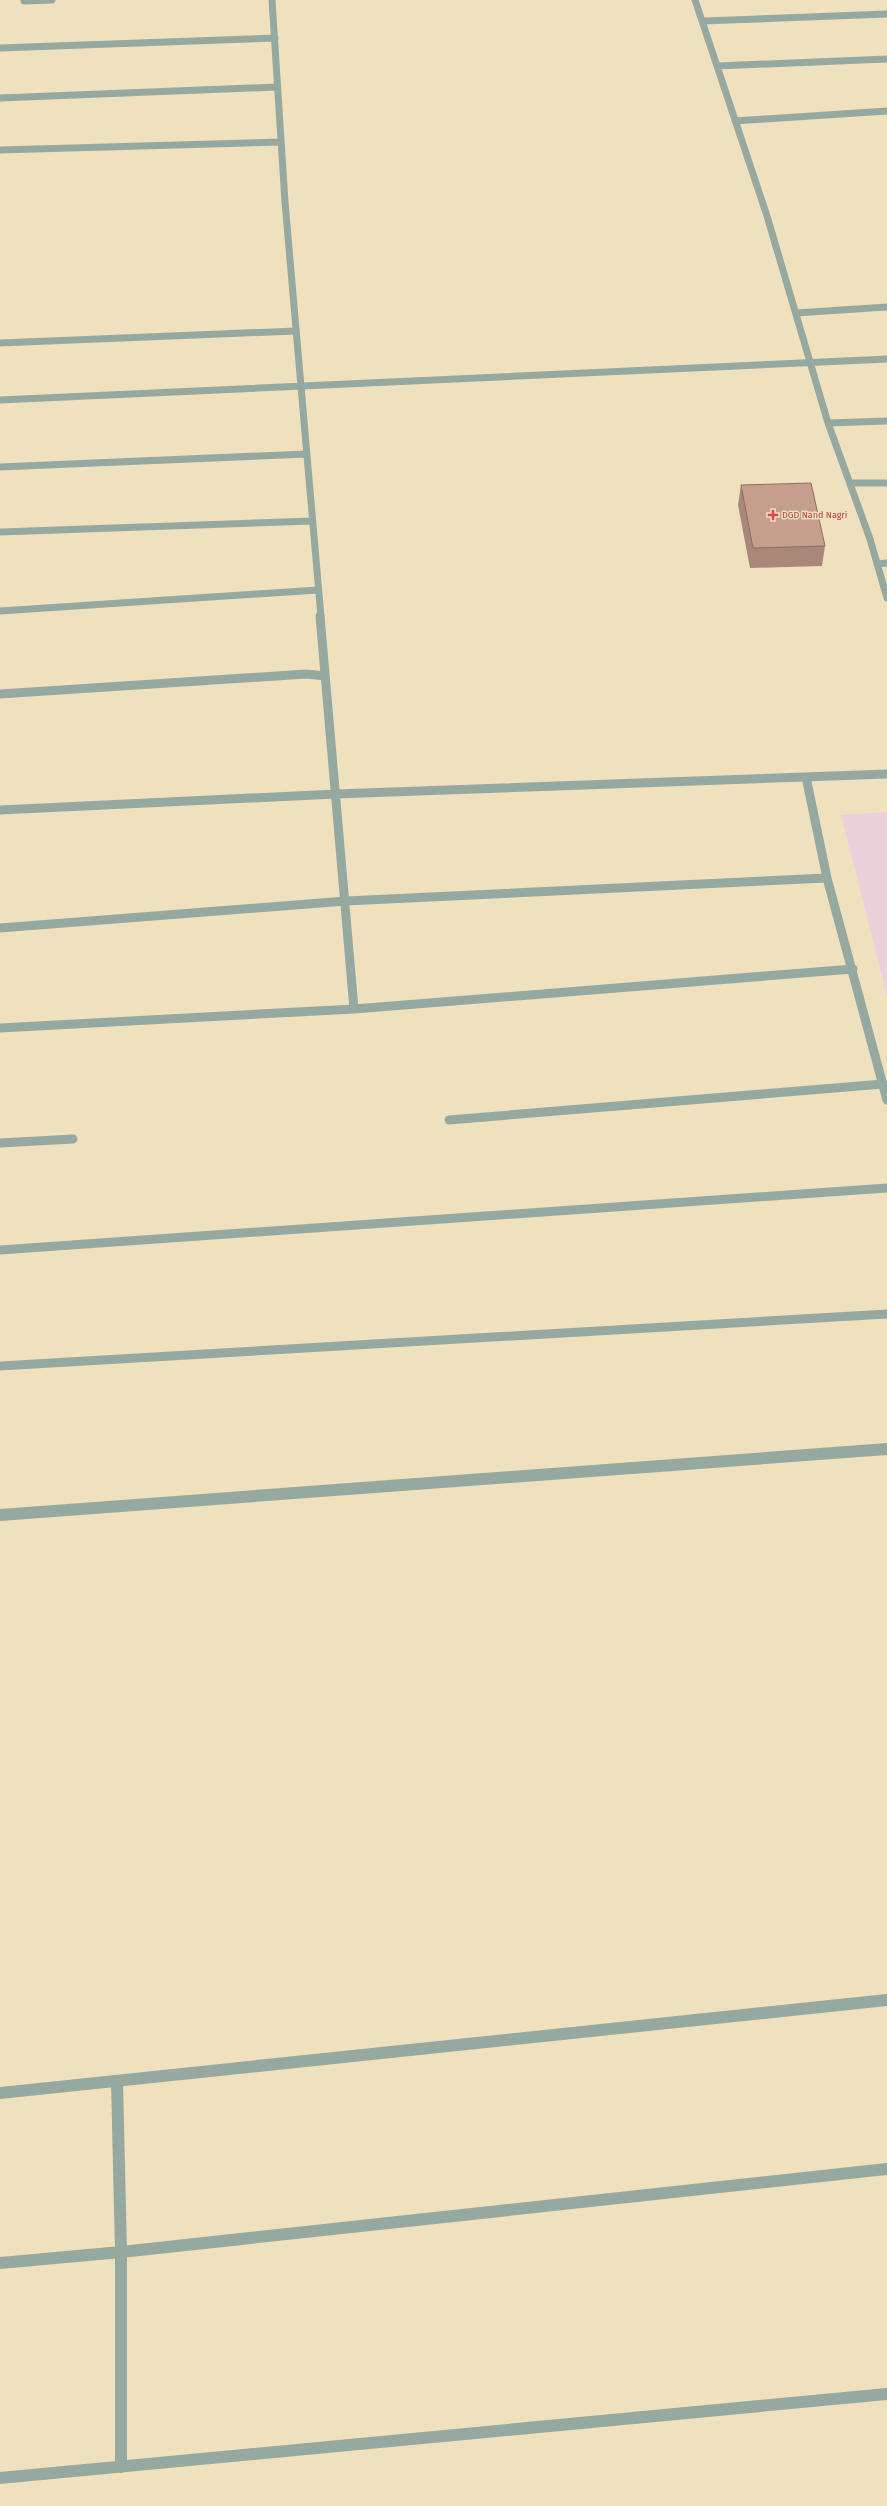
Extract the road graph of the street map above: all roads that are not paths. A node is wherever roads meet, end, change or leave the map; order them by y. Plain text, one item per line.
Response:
1 (52, 0) edge
2 (272, 0) edge
3 (696, 0) edge
4 (24, 1) edge
5 (887, 14) edge
6 (703, 21) junction
7 (275, 38) junction
8 (0, 48) edge
9 (887, 59) edge
10 (717, 66) junction
11 (277, 87) junction
12 (0, 98) edge
13 (887, 111) edge
14 (735, 121) junction
15 (281, 142) junction
16 (0, 150) edge
17 (887, 307) edge
18 (796, 313) junction
19 (296, 331) junction
20 (0, 343) edge
21 (887, 359) edge
22 (810, 363) junction
23 (300, 386) junction
24 (0, 400) edge
25 (887, 421) edge
26 (828, 423) junction
27 (306, 454) junction
28 (0, 467) edge
29 (851, 483) junction
30 (887, 483) edge
31 (312, 521) junction
32 (0, 532) edge
33 (887, 563) edge
34 (877, 564) junction
35 (318, 590) junction
36 (887, 598) edge
37 (0, 611) edge
38 (326, 676) junction
39 (0, 694) edge
40 (887, 774) edge
41 (806, 777) junction
42 (336, 794) junction
43 (0, 810) edge
44 (827, 878) junction
45 (346, 901) junction
46 (0, 928) edge
47 (853, 969) junction
48 (354, 1008) junction
49 (0, 1028) edge
50 (883, 1084) junction
51 (887, 1100) edge
52 (449, 1120) dead end
53 (73, 1139) dead end
54 (0, 1144) edge
55 (887, 1188) edge
56 (0, 1250) edge
57 (887, 1314) edge
58 (0, 1366) edge
59 (887, 1449) edge
60 (0, 1515) edge
61 (887, 2000) edge
62 (117, 2081) junction
63 (0, 2093) edge
64 (887, 2169) edge
65 (121, 2252) junction
66 (0, 2263) edge
67 (887, 2394) edge
68 (121, 2467) junction
69 (0, 2478) edge

1 - 4 street
2 - 7 street
3 - 6 street
5 - 6 street
6 - 10 street
7 - 8 street
7 - 11 street
9 - 10 street
10 - 14 street
11 - 12 street
11 - 15 street
13 - 14 street
14 - 18 street
15 - 16 street
15 - 19 street
17 - 18 street
18 - 22 street
19 - 20 street
19 - 23 street
21 - 22 street
22 - 23 street
22 - 26 street
23 - 24 street
23 - 27 street
25 - 26 street
26 - 29 street
27 - 28 street
27 - 31 street
29 - 30 street
29 - 34 street
31 - 32 street
31 - 35 street
33 - 34 street
34 - 36 street
35 - 37 street
35 - 38 street
38 - 39 street
38 - 42 street
40 - 41 street
41 - 42 street
41 - 44 street
42 - 43 street
42 - 45 street
44 - 45 street
44 - 47 street
45 - 46 street
45 - 48 street
47 - 48 street
47 - 50 street
48 - 49 street
50 - 51 street
50 - 52 street
53 - 54 street
55 - 56 street
57 - 58 street
59 - 60 street
61 - 62 street
62 - 63 street
62 - 65 street
64 - 65 street
65 - 66 street
65 - 68 street
67 - 68 street
68 - 69 street

